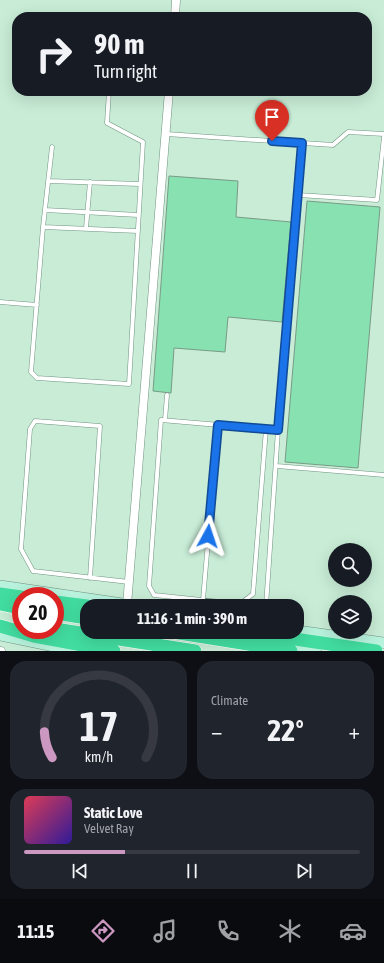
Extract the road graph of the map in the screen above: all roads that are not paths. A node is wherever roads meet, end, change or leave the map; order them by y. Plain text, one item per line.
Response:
1 (176, 0) edge
2 (175, 12) edge
3 (109, 96) edge
4 (169, 96) edge
5 (165, 134) junction
6 (384, 135) edge
7 (302, 143) junction
8 (52, 147) dead end
9 (48, 181) junction
10 (90, 182) junction
11 (140, 184) junction
12 (298, 195) junction
13 (45, 210) junction
14 (87, 212) junction
15 (138, 215) junction
16 (43, 227) junction
17 (86, 228) junction
18 (138, 231) junction
19 (0, 302) edge
20 (37, 304) junction
21 (167, 395) dead end
22 (165, 420) junction
23 (218, 425) junction
24 (266, 429) junction
25 (278, 430) junction
26 (277, 466) junction
27 (384, 475) edge
28 (90, 578) junction
29 (129, 582) junction
30 (0, 586) edge
31 (0, 594) edge
32 (12, 596) edge
33 (90, 599) edge
34 (131, 599) edge
35 (193, 599) edge
36 (203, 599) edge
37 (246, 599) edge
38 (267, 599) edge
39 (0, 601) edge
40 (12, 603) edge
41 (64, 603) edge
42 (0, 604) edge
43 (80, 605) edge
44 (12, 606) edge
45 (64, 611) edge
46 (64, 614) edge
47 (80, 614) edge
48 (80, 617) edge
49 (0, 620) edge
50 (12, 622) edge
51 (0, 626) edge
52 (64, 630) edge
53 (304, 632) edge
54 (0, 635) edge
55 (216, 639) edge
56 (240, 639) edge
57 (295, 639) edge
58 (384, 643) edge
59 (78, 651) edge
60 (114, 651) edge
61 (195, 651) edge
62 (291, 651) edge
63 (316, 651) edge
64 (376, 651) edge

1 - 2 street
3 - 11 lane
4 - 5 street
5 - 7 lane
5 - 29 street
6 - 7 lane
6 - 12 lane
7 - 12 lane
8 - 9 lane
9 - 10 lane
9 - 13 lane
10 - 11 lane
10 - 14 lane
11 - 15 lane
12 - 25 lane
13 - 14 lane
13 - 16 lane
14 - 15 lane
14 - 17 lane
15 - 18 lane
16 - 17 lane
16 - 20 lane
17 - 18 lane
18 - 20 lane
19 - 20 lane
21 - 22 lane
22 - 23 lane
22 - 35 lane
23 - 24 lane
23 - 36 lane
24 - 25 lane
24 - 37 lane
25 - 26 lane
26 - 27 lane
26 - 38 lane
28 - 28 lane
28 - 29 lane
29 - 34 street
30 - 33 main road
31 - 32 highway
39 - 40 main road
41 - 43 highway
42 - 44 highway
45 - 47 main road
46 - 48 highway
49 - 50 highway
51 - 60 highway
52 - 61 highway
53 - 58 main road
54 - 59 main road
55 - 62 highway
56 - 63 main road
57 - 64 highway

